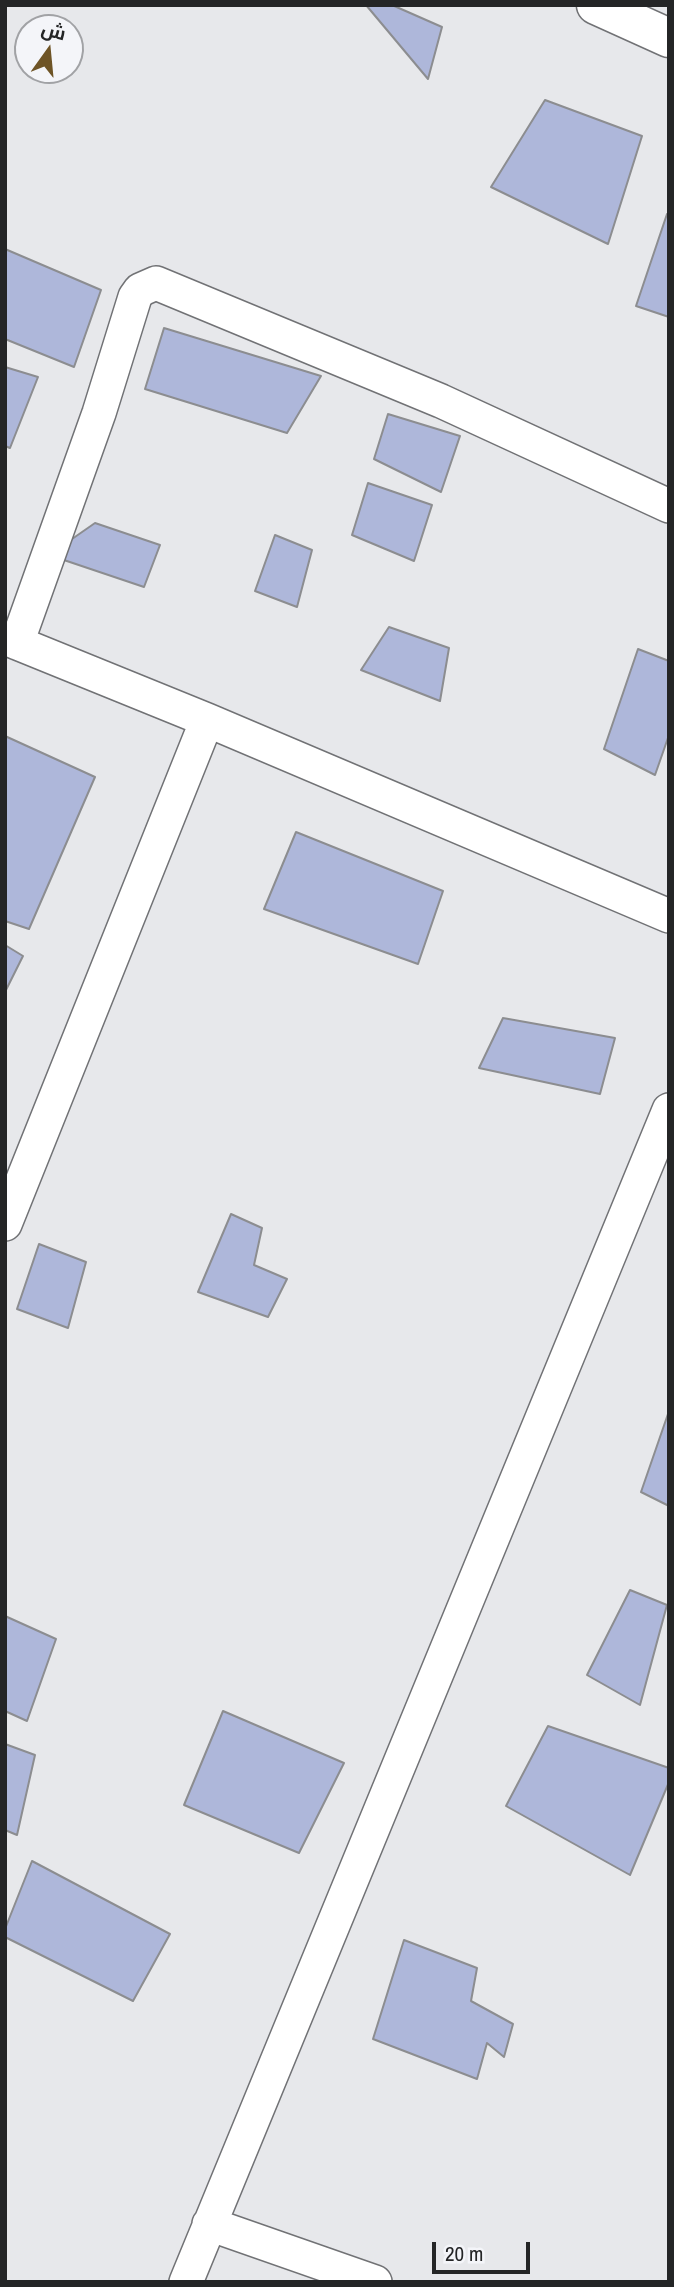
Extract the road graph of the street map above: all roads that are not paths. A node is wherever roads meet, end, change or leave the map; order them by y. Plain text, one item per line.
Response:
1 (596, 5) edge
2 (669, 38) edge
3 (669, 506) edge
4 (11, 641) edge
5 (207, 720) junction
6 (669, 916) edge
7 (669, 1110) edge
8 (5, 1224) edge
9 (209, 2224) junction
10 (186, 2282) edge
11 (374, 2282) edge

1 - 2 highway
3 - 4 street
4 - 5 street
5 - 6 street
5 - 8 street
7 - 9 street
9 - 10 street
9 - 11 street

